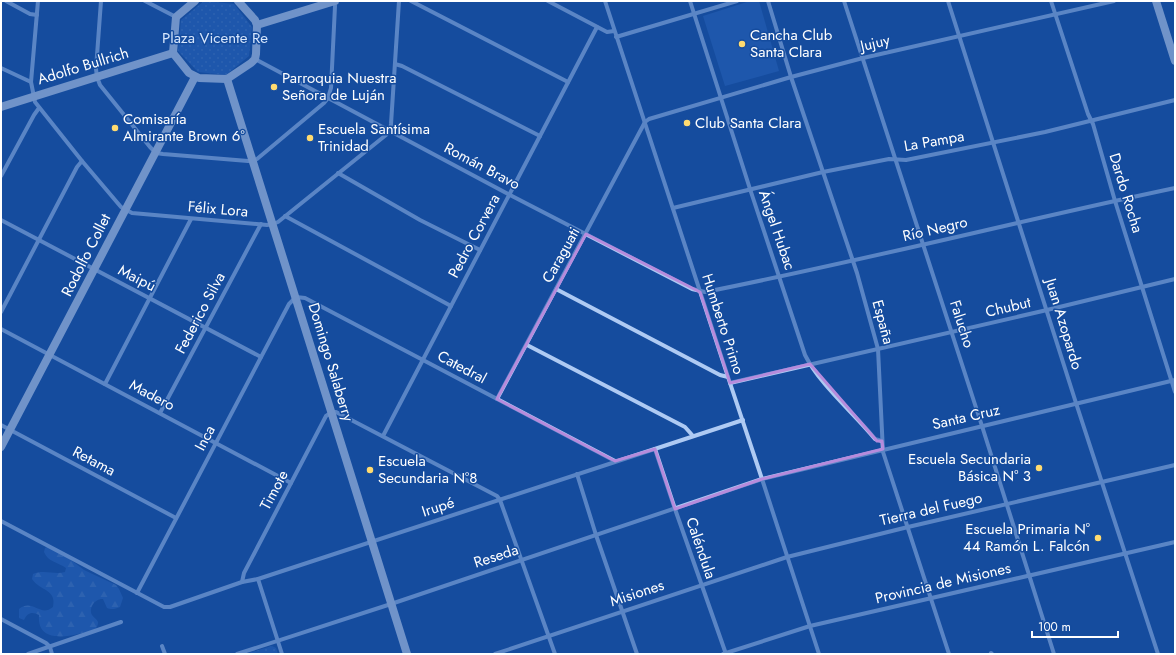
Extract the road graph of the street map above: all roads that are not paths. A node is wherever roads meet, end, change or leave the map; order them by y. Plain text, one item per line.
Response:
1 (6, 1) edge
2 (38, 1) edge
3 (101, 1) edge
4 (145, 1) edge
5 (195, 1) edge
6 (238, 1) edge
7 (334, 1) edge
8 (399, 1) edge
9 (411, 1) edge
10 (548, 1) edge
11 (605, 1) edge
12 (690, 1) edge
13 (737, 1) edge
14 (768, 1) edge
15 (844, 1) edge
16 (948, 1) edge
17 (1051, 1) edge
18 (1114, 1) edge
19 (1156, 1) edge
20 (695, 14) junction
21 (1055, 14) junction
22 (37, 15) junction
23 (176, 17) junction
24 (257, 25) junction
25 (597, 27) junction
26 (614, 31) junction
27 (959, 36) junction
28 (616, 37) junction
29 (173, 53) junction
30 (863, 58) junction
31 (255, 59) junction
32 (1175, 60) edge
33 (395, 64) junction
34 (1, 68) edge
35 (97, 77) junction
36 (195, 77) junction
37 (791, 77) junction
38 (227, 79) junction
39 (31, 82) junction
40 (568, 82) junction
41 (33, 96) junction
42 (721, 97) junction
43 (328, 98) junction
44 (1175, 100) edge
45 (1, 107) edge
46 (39, 108) junction
47 (1091, 120) junction
48 (645, 122) junction
49 (390, 130) junction
50 (540, 136) junction
51 (993, 143) junction
52 (156, 152) junction
53 (895, 160) junction
54 (82, 161) junction
55 (253, 161) junction
56 (823, 172) junction
57 (338, 173) junction
58 (1, 176) edge
59 (1175, 188) edge
60 (750, 189) junction
61 (510, 195) junction
62 (1115, 201) junction
63 (673, 208) junction
64 (125, 210) junction
65 (285, 216) junction
66 (191, 219) junction
67 (1, 220) edge
68 (1019, 222) junction
69 (261, 224) junction
70 (273, 224) junction
71 (586, 234) junction
72 (39, 240) junction
73 (923, 244) junction
74 (480, 250) junction
75 (852, 260) junction
76 (95, 270) junction
77 (780, 277) junction
78 (1175, 279) edge
79 (1142, 287) junction
80 (556, 289) junction
81 (700, 292) junction
82 (296, 297) junction
83 (150, 298) junction
84 (451, 306) junction
85 (1047, 310) junction
86 (1, 312) edge
87 (206, 327) junction
88 (1, 329) edge
89 (952, 332) junction
90 (527, 345) junction
91 (878, 349) junction
92 (49, 355) junction
93 (261, 357) junction
94 (422, 360) junction
95 (810, 364) junction
96 (728, 377) junction
97 (1173, 380) edge
98 (730, 383) junction
99 (105, 384) junction
100 (1175, 392) edge
101 (497, 399) junction
102 (1076, 403) junction
103 (332, 412) junction
104 (160, 413) junction
105 (743, 420) junction
106 (1, 425) edge
107 (982, 426) junction
108 (10, 430) junction
109 (383, 436) junction
110 (693, 436) junction
111 (882, 441) junction
112 (216, 443) junction
113 (1, 447) edge
114 (655, 449) junction
115 (883, 449) junction
116 (615, 461) junction
117 (1175, 465) edge
118 (577, 474) junction
119 (762, 478) junction
120 (1102, 481) junction
121 (291, 483) junction
122 (500, 500) junction
123 (1006, 504) junction
124 (675, 509) junction
125 (176, 518) junction
126 (1, 521) edge
127 (908, 527) junction
128 (596, 535) junction
129 (372, 542) junction
130 (1175, 542) edge
131 (1126, 554) junction
132 (787, 557) junction
133 (522, 560) junction
134 (1029, 576) junction
135 (258, 579) junction
136 (242, 582) junction
137 (702, 585) junction
138 (137, 593) junction
139 (931, 598) junction
140 (391, 604) junction
141 (623, 611) junction
142 (1, 619) edge
143 (121, 622) dead end
144 (810, 626) junction
145 (548, 636) junction
146 (277, 641) junction
147 (162, 646) dead end
148 (50, 647) junction
149 (28, 654) edge
150 (52, 654) edge
151 (165, 654) edge
152 (237, 654) edge
153 (282, 654) edge
154 (407, 654) edge
155 (495, 654) edge
156 (555, 654) edge
157 (637, 654) edge
158 (725, 654) edge
159 (819, 654) edge
160 (949, 654) edge
161 (1054, 654) edge
162 (1158, 654) edge

1 - 22 street
2 - 22 street
3 - 35 street
4 - 23 street
5 - 23 street
6 - 24 street
7 - 24 street
7 - 43 street
8 - 33 street
9 - 40 street
10 - 25 street
11 - 26 street, Humberto Primo
12 - 20 street, Ángel Hubac
13 - 20 street
14 - 37 street, España
15 - 30 street, Falucho
16 - 27 street, Juan Azopardo
17 - 21 street, Dardo Rocha
18 - 21 street, Jujuy
19 - 32 street
20 - 28 street
20 - 42 street, Ángel Hubac
21 - 27 street, Jujuy
21 - 47 street, Dardo Rocha
22 - 39 street
23 - 29 street
24 - 31 street
25 - 26 street
25 - 40 street, Pedro Corvera
26 - 28 street, Humberto Primo
27 - 30 street, Jujuy
27 - 51 street, Juan Azopardo
28 - 48 street, Humberto Primo
29 - 35 street, Adolfo Bullrich
29 - 36 street
30 - 37 street, Jujuy
30 - 53 street, Falucho
31 - 38 street
31 - 43 street, Román Bravo
33 - 49 street
33 - 50 street
34 - 39 street
35 - 41 street, Adolfo Bullrich
35 - 52 street
36 - 38 street
36 - 52 street, Rodolfo Collet
37 - 42 street, Jujuy
37 - 56 street, España
38 - 55 street, Domingo Salaberry
39 - 41 street
40 - 50 street, Pedro Corvera
41 - 45 street, Adolfo Bullrich
41 - 46 street
42 - 48 street, Jujuy
42 - 60 street, Ángel Hubac
43 - 49 street, Román Bravo
43 - 55 street
44 - 47 street, La Pampa
46 - 54 street
46 - 58 street
47 - 51 street, La Pampa
47 - 62 street, Dardo Rocha
48 - 63 street, Humberto Primo
48 - 71 street, Caraguati
49 - 57 street
49 - 61 street, Román Bravo
50 - 61 street, Pedro Corvera
51 - 53 street, La Pampa
51 - 68 street, Juan Azopardo
52 - 55 street
52 - 64 street, Rodolfo Collet
53 - 56 street, La Pampa
53 - 73 street, Falucho
54 - 64 street
54 - 72 street
55 - 70 street, Domingo Salaberry
56 - 60 street, La Pampa
56 - 75 street, España
57 - 65 street
57 - 74 street
59 - 62 street, Río Negro
60 - 63 street, La Pampa
60 - 77 street, Ángel Hubac
61 - 71 street, Román Bravo
61 - 74 street, Pedro Corvera
62 - 68 street, Río Negro
62 - 79 street, Dardo Rocha
63 - 81 street, Humberto Primo
64 - 66 street, Félix Lora
64 - 76 street, Rodolfo Collet
65 - 70 street
65 - 84 street
66 - 69 street, Félix Lora
66 - 83 street
67 - 72 street, Maipú
68 - 73 street, Río Negro
68 - 85 street, Juan Azopardo
69 - 70 street, Félix Lora
69 - 87 street, Federico Silva
70 - 82 street, Domingo Salaberry
71 - 80 street, Caraguati
71 - 81 street, Román Bravo
72 - 76 street, Maipú
72 - 86 street
73 - 75 street, Río Negro
73 - 89 street, Falucho
74 - 84 street, Pedro Corvera
75 - 77 street, Río Negro
75 - 91 street, España
76 - 83 street, Maipú
76 - 92 street, Rodolfo Collet
77 - 81 street, Río Negro
77 - 95 street, Ángel Hubac
78 - 79 street, Chubut
79 - 85 street, Chubut
79 - 97 street, Dardo Rocha
80 - 90 street, Caraguati
80 - 96 street
81 - 96 street, Humberto Primo
82 - 93 street, Inca
82 - 94 street, Catedral
82 - 103 street, Domingo Salaberry
83 - 87 street, Maipú
83 - 99 street
84 - 94 street, Pedro Corvera
85 - 89 street, Chubut
85 - 102 street, Juan Azopardo
87 - 93 street, Maipú
87 - 104 street, Federico Silva
88 - 92 street, Madero
89 - 91 street, Chubut
89 - 107 street, Falucho
90 - 101 street, Caraguati
90 - 110 street
91 - 95 street, Chubut
91 - 111 street, España
92 - 99 street, Madero
92 - 108 street, Rodolfo Collet
93 - 112 street, Inca
94 - 101 street, Catedral
94 - 109 street, Pedro Corvera
95 - 98 street, Chubut
95 - 111 street, Ángel Hubac
96 - 98 street, Humberto Primo
97 - 100 street, Dardo Rocha
97 - 102 street, Santa Cruz
98 - 105 street, Humberto Primo
99 - 104 street, Madero
101 - 116 street, Catedral
102 - 107 street, Santa Cruz
102 - 120 street, Juan Azopardo
103 - 109 street
103 - 121 street, Timote
103 - 129 street, Domingo Salaberry
104 - 112 street, Madero
105 - 110 street, Irupé
105 - 119 street, Humberto Primo
106 - 108 street, Retama
107 - 115 street, Santa Cruz
107 - 123 street, Falucho
108 - 113 street, Rodolfo Collet
108 - 125 street, Retama
109 - 122 street
110 - 114 street, Irupé
111 - 115 street, España
112 - 121 street, Madero
112 - 125 street, Inca
114 - 116 street, Irupé
114 - 124 street, Caléndula
115 - 119 street, Santa Cruz
115 - 127 street, España
116 - 118 street, Irupé
117 - 120 street, Tierra del Fuego
118 - 122 street, Irupé
118 - 128 street
119 - 124 street, Reseda
119 - 132 street, Humberto Primo
120 - 123 street, Tierra del Fuego
120 - 131 street, Juan Azopardo
121 - 136 street, Timote
122 - 129 street, Irupé
122 - 133 street
123 - 127 street, Tierra del Fuego
123 - 134 street, Falucho
124 - 128 street, Reseda
124 - 137 street, Caléndula
125 - 138 street, Inca
126 - 138 street
127 - 132 street, Tierra del Fuego
127 - 139 street, España
128 - 133 street, Reseda
128 - 141 street
129 - 135 street, Irupé
129 - 140 street, Domingo Salaberry
130 - 131 street, Provincia de Misiones
131 - 134 street, Provincia de Misiones
131 - 162 street, Juan Azopardo
132 - 137 street, Misiones
132 - 144 street, Humberto Primo
133 - 140 street, Reseda
133 - 145 street
134 - 139 street, Provincia de Misiones
134 - 161 street, Falucho
135 - 136 street, Irupé
135 - 146 street
136 - 138 street, Irupé
137 - 141 street, Misiones
137 - 158 street, Caléndula
139 - 144 street, Provincia de Misiones
139 - 160 street, España
140 - 146 street, Reseda
140 - 154 street, Domingo Salaberry
141 - 145 street, Misiones
141 - 157 street
142 - 148 street
143 - 148 street
144 - 158 street, Provincia de Misiones
144 - 159 street, Humberto Primo
145 - 155 street, Misiones
145 - 156 street
146 - 152 street, Reseda
146 - 153 street
147 - 151 street
148 - 149 street
148 - 150 street

